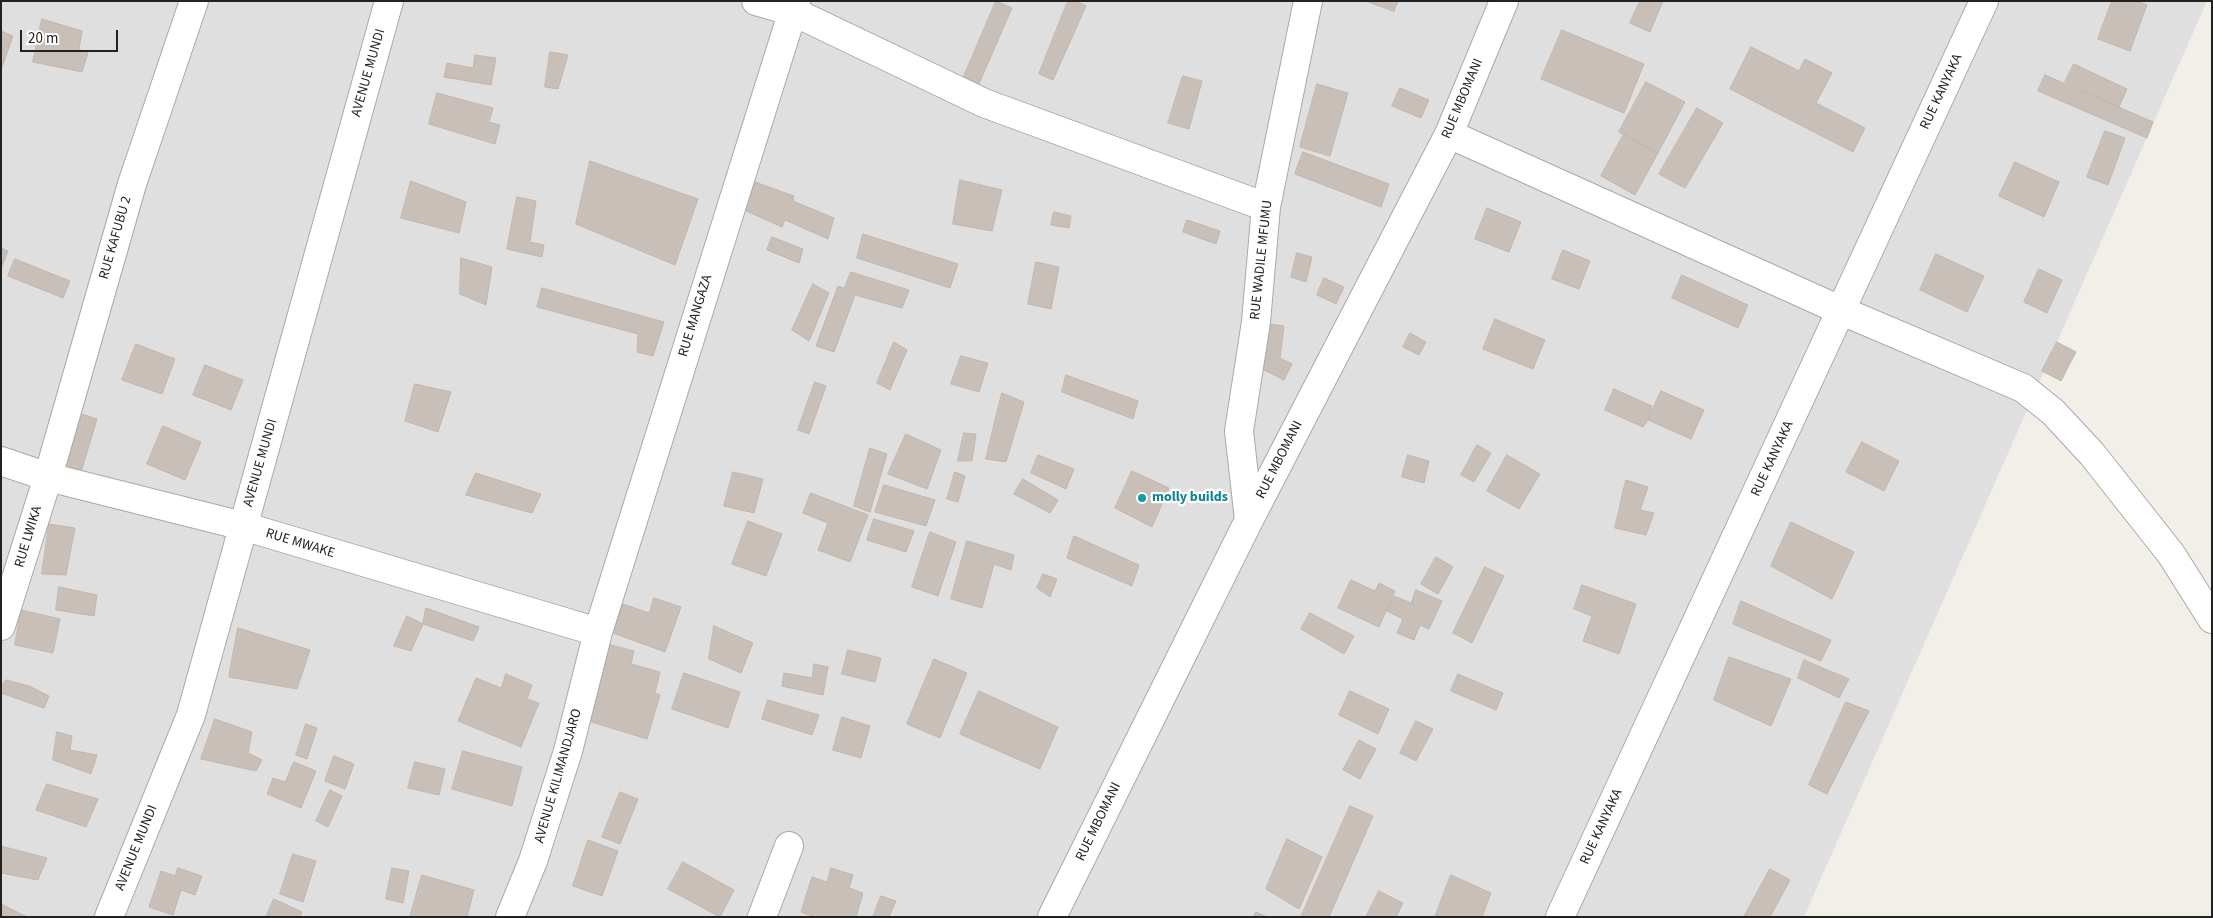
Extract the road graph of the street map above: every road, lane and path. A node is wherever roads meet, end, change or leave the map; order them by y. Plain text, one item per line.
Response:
1 (194, 1) edge
2 (389, 1) edge
3 (756, 1) edge
4 (1308, 1) edge
5 (1504, 1) edge
6 (1984, 1) edge
7 (795, 7) edge
8 (1449, 134) junction
9 (1266, 207) junction
10 (1842, 311) junction
11 (1, 461) edge
12 (48, 477) junction
13 (1249, 520) junction
14 (243, 526) junction
15 (2212, 619) edge
16 (1, 626) edge
17 (598, 632) junction
18 (790, 846) dead end
19 (108, 917) edge
20 (510, 917) edge
21 (762, 917) edge
22 (1052, 917) edge
23 (1560, 917) edge

1 - 12 street, RUE KAFUBU 2
2 - 14 street, AVENUE MUNDI
3 - 7 street
4 - 9 street, RUE WADILE MFUMU
5 - 8 street, RUE MBOMANI
6 - 10 street, RUE KANYAKA
7 - 9 street
7 - 17 street, RUE MANGAZA
8 - 10 street
8 - 13 street, RUE MBOMANI
9 - 13 street, RUE WADILE MFUMU
10 - 15 street
10 - 23 street, RUE KANYAKA
11 - 12 street, RUE MWAKE
12 - 14 street, RUE MWAKE
12 - 16 street, RUE LWIKA
13 - 22 street, RUE MBOMANI
14 - 17 street, RUE MWAKE
14 - 19 street, AVENUE MUNDI
17 - 20 street, AVENUE KILIMANDJARO
18 - 21 street

